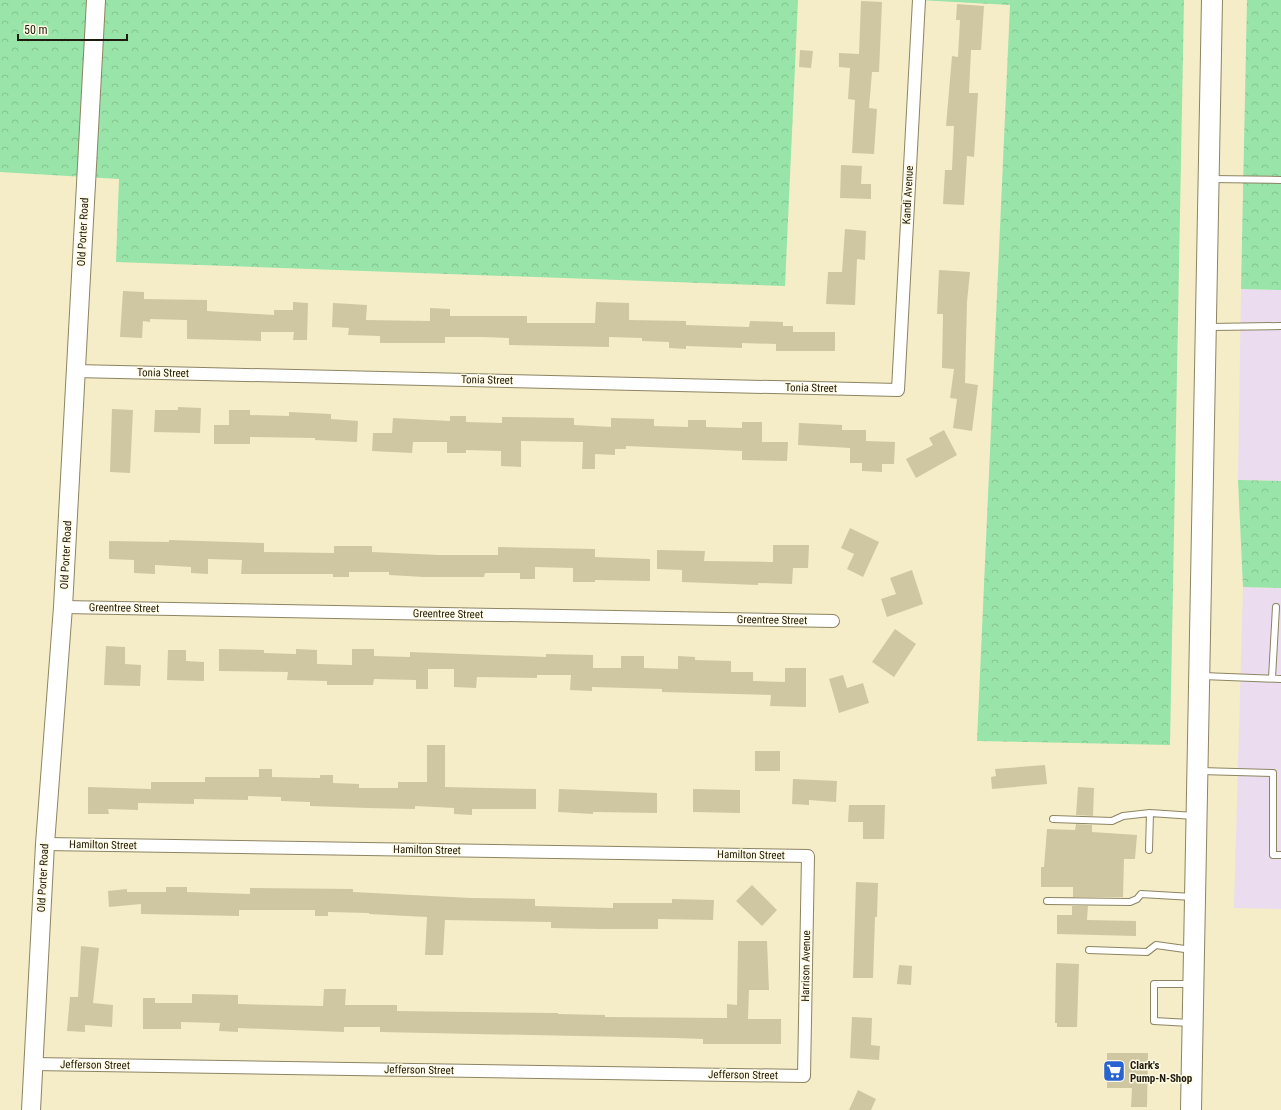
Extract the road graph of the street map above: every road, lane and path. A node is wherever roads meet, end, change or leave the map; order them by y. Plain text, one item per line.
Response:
1 (96, 0) edge
2 (919, 0) edge
3 (1212, 0) edge
4 (1209, 179) junction
5 (1281, 180) edge
6 (1281, 326) edge
7 (1207, 327) junction
8 (76, 371) junction
9 (898, 390) joint
10 (63, 607) junction
11 (1276, 607) dead end
12 (832, 621) dead end
13 (1199, 676) junction
14 (1272, 678) junction
15 (1281, 679) edge
16 (1197, 771) junction
17 (1150, 813) junction
18 (1196, 816) junction
19 (1053, 819) dead end
20 (45, 844) junction
21 (1149, 850) dead end
22 (1281, 855) edge
23 (808, 856) joint
24 (1195, 897) junction
25 (1047, 901) dead end
26 (1089, 950) dead end
27 (1194, 950) junction
28 (1193, 984) junction
29 (1192, 1023) junction
30 (33, 1064) junction
31 (804, 1076) joint
32 (31, 1110) edge
33 (1191, 1110) edge

1 - 8 street, Old Porter Road
2 - 9 street, Kandi Avenue
3 - 4 main road
4 - 5 lane
4 - 7 main road
6 - 7 lane
7 - 13 main road
8 - 9 street, Tonia Street
8 - 10 street, Old Porter Road
10 - 12 street, Greentree Street
10 - 20 street, Old Porter Road
11 - 14 lane
13 - 14 lane
13 - 16 main road
14 - 15 lane
16 - 18 main road
16 - 22 lane
17 - 18 lane
17 - 19 lane
17 - 21 lane
18 - 24 main road
20 - 23 street, Hamilton Street
20 - 30 street, Old Porter Road
23 - 31 street, Harrison Avenue
24 - 25 lane
24 - 27 main road
26 - 27 lane
27 - 28 main road
28 - 29 main road
28 - 29 lane
29 - 33 main road
30 - 31 street, Jefferson Street
30 - 32 street, Old Porter Road

